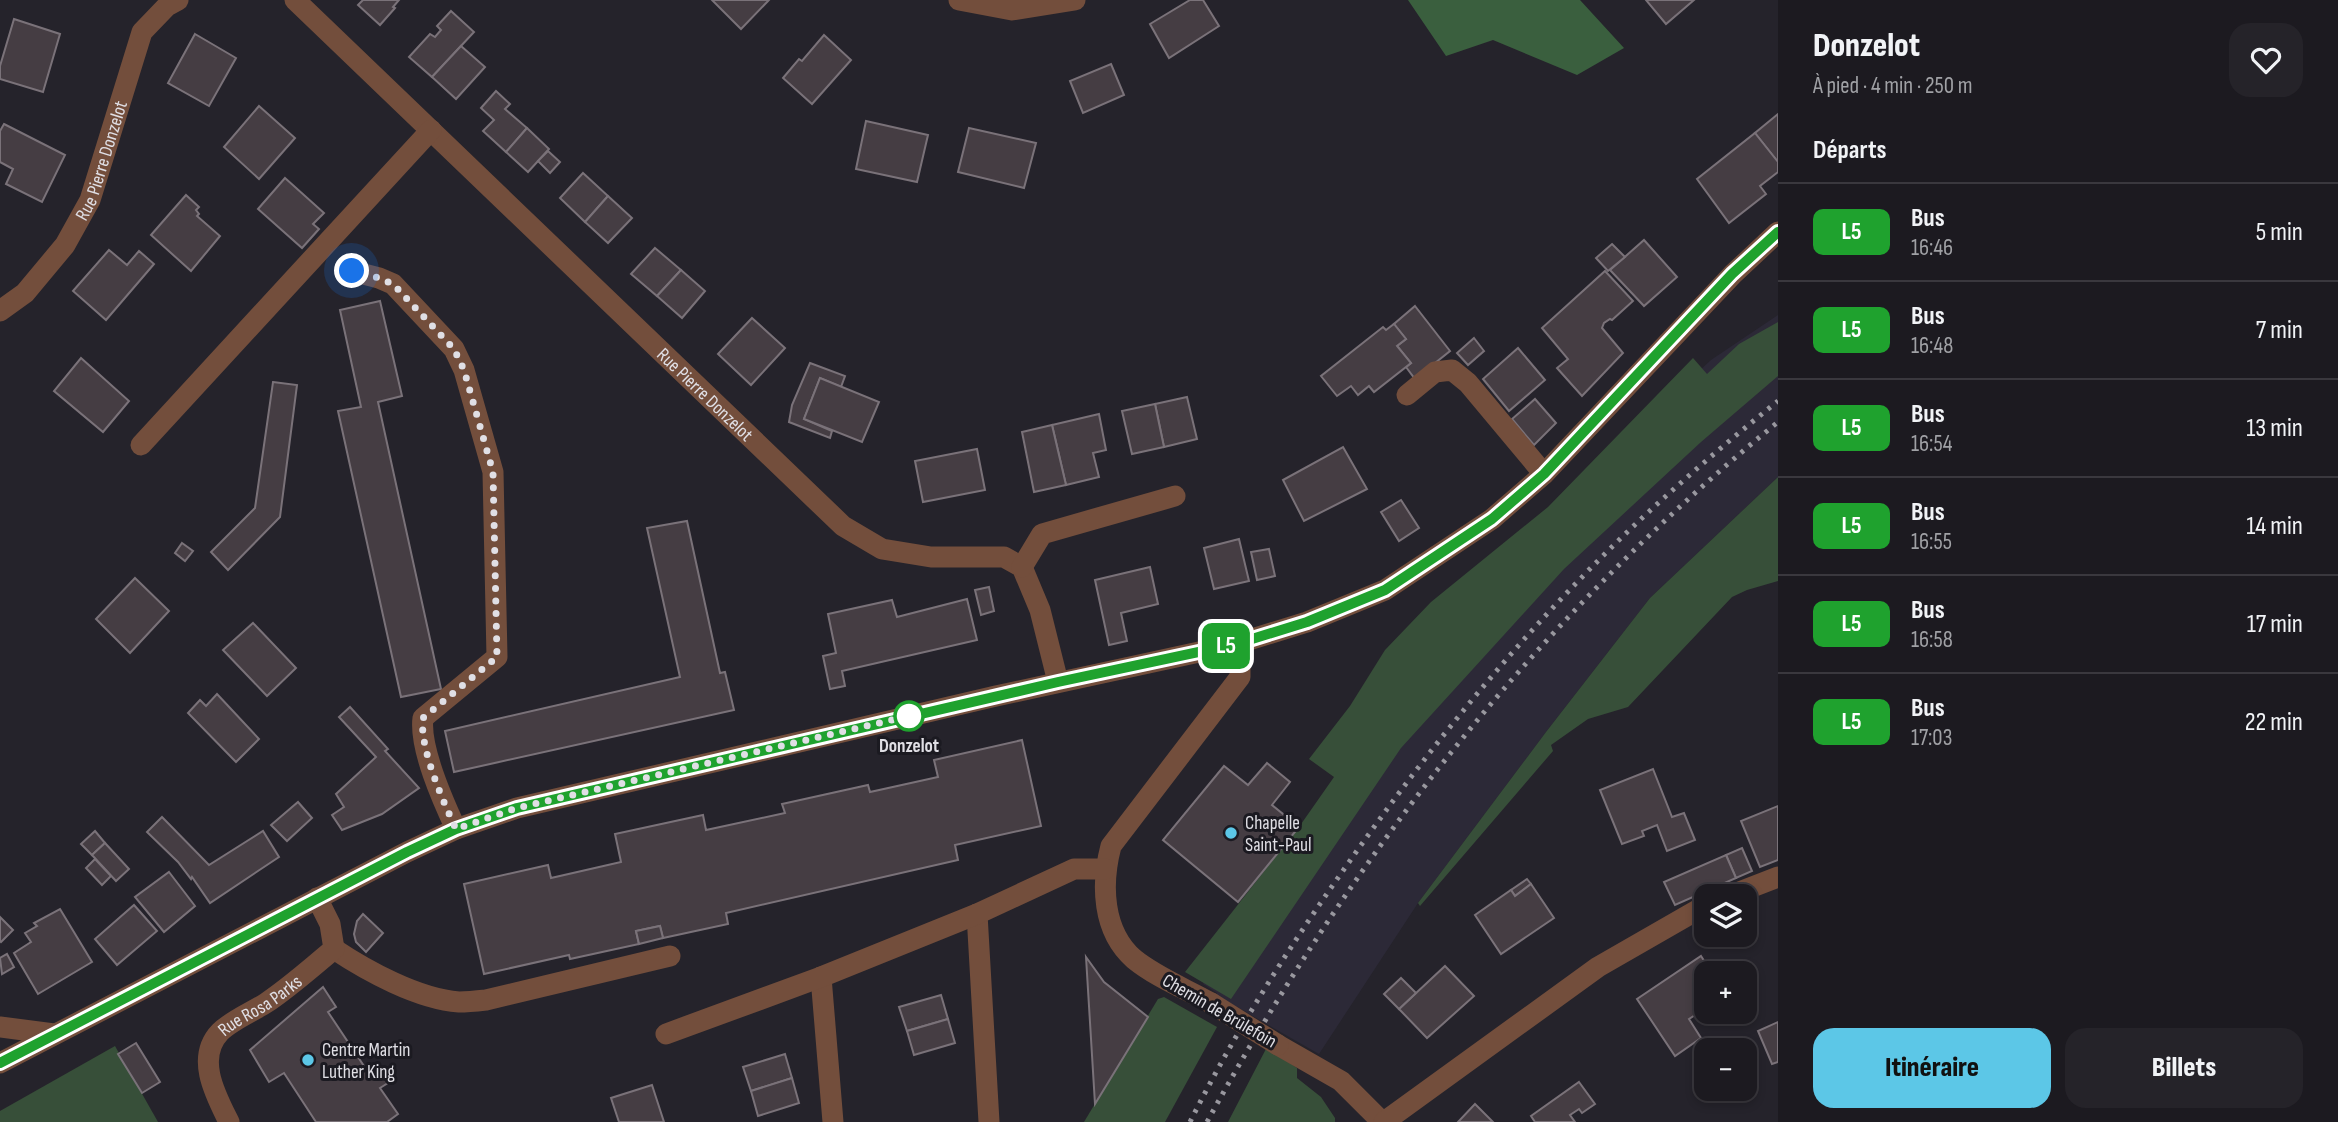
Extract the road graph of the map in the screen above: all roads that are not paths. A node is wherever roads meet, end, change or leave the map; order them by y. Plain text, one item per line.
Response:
1 (178, 0) edge
2 (295, 0) edge
3 (959, 0) edge
4 (1075, 0) edge
5 (431, 130) junction
6 (1778, 232) edge
7 (352, 271) dead end
8 (0, 311) edge
9 (1407, 395) dead end
10 (141, 445) dead end
11 (1544, 474) junction
12 (1175, 496) dead end
13 (1021, 567) junction
14 (1236, 644) junction
15 (1058, 682) junction
16 (456, 829) junction
17 (1105, 869) junction
18 (1778, 877) edge
19 (1757, 885) edge
20 (317, 898) junction
21 (1694, 912) edge
22 (977, 914) junction
23 (334, 949) junction
24 (670, 956) dead end
25 (821, 977) junction
26 (0, 1027) edge
27 (54, 1034) junction
28 (666, 1034) dead end
29 (0, 1063) edge
30 (229, 1122) edge
31 (833, 1122) edge
32 (989, 1122) edge
33 (1383, 1122) edge

1 - 8 street, Rue Pierre Donzelot
2 - 5 street, Rue Pierre Donzelot
3 - 4 street
5 - 10 street
5 - 13 street, Rue Pierre Donzelot
6 - 11 street
7 - 16 street
9 - 11 street
11 - 14 street
12 - 13 street
13 - 15 street
14 - 15 street
14 - 17 street, Chemin de Brûlefoin
15 - 16 street
16 - 20 street
17 - 22 street
17 - 33 street, Chemin de Brûlefoin, bridge
18 - 19 street
20 - 23 street
20 - 27 street
21 - 33 street, Chemin de Brûlefoin
22 - 25 street
22 - 32 street
23 - 24 street
23 - 30 street, Rue Rosa Parks
25 - 28 street
25 - 31 street
26 - 27 street
27 - 29 street

